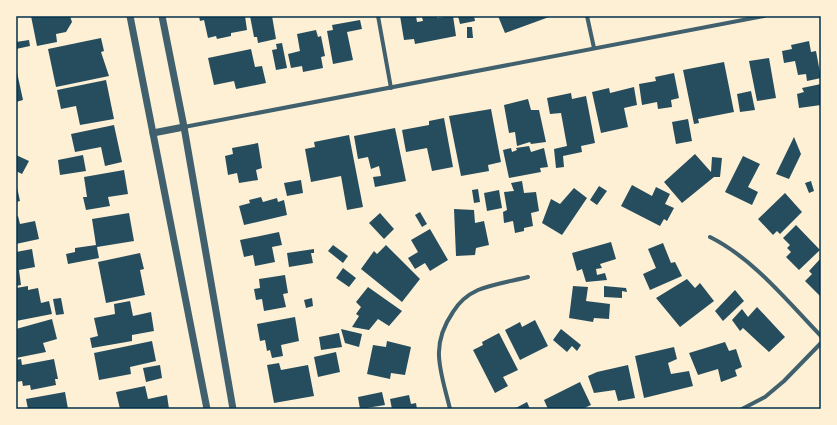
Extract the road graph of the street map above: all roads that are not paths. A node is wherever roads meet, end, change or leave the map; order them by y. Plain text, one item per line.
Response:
1 (130, 16) edge
2 (162, 16) edge
3 (378, 16) edge
4 (587, 16) edge
5 (764, 16) edge
6 (594, 48) junction
7 (391, 88) junction
8 (184, 127) junction
9 (153, 133) junction
10 (710, 237) dead end
11 (528, 277) dead end
12 (821, 336) edge
13 (821, 343) edge
14 (206, 409) edge
15 (233, 409) edge
16 (450, 409) edge
17 (742, 409) edge

1 - 9 street
2 - 8 street
3 - 7 street
4 - 6 street
5 - 6 street
6 - 7 street
7 - 8 street
8 - 9 street
8 - 15 street
9 - 14 street
10 - 12 street
11 - 16 street
13 - 17 street

